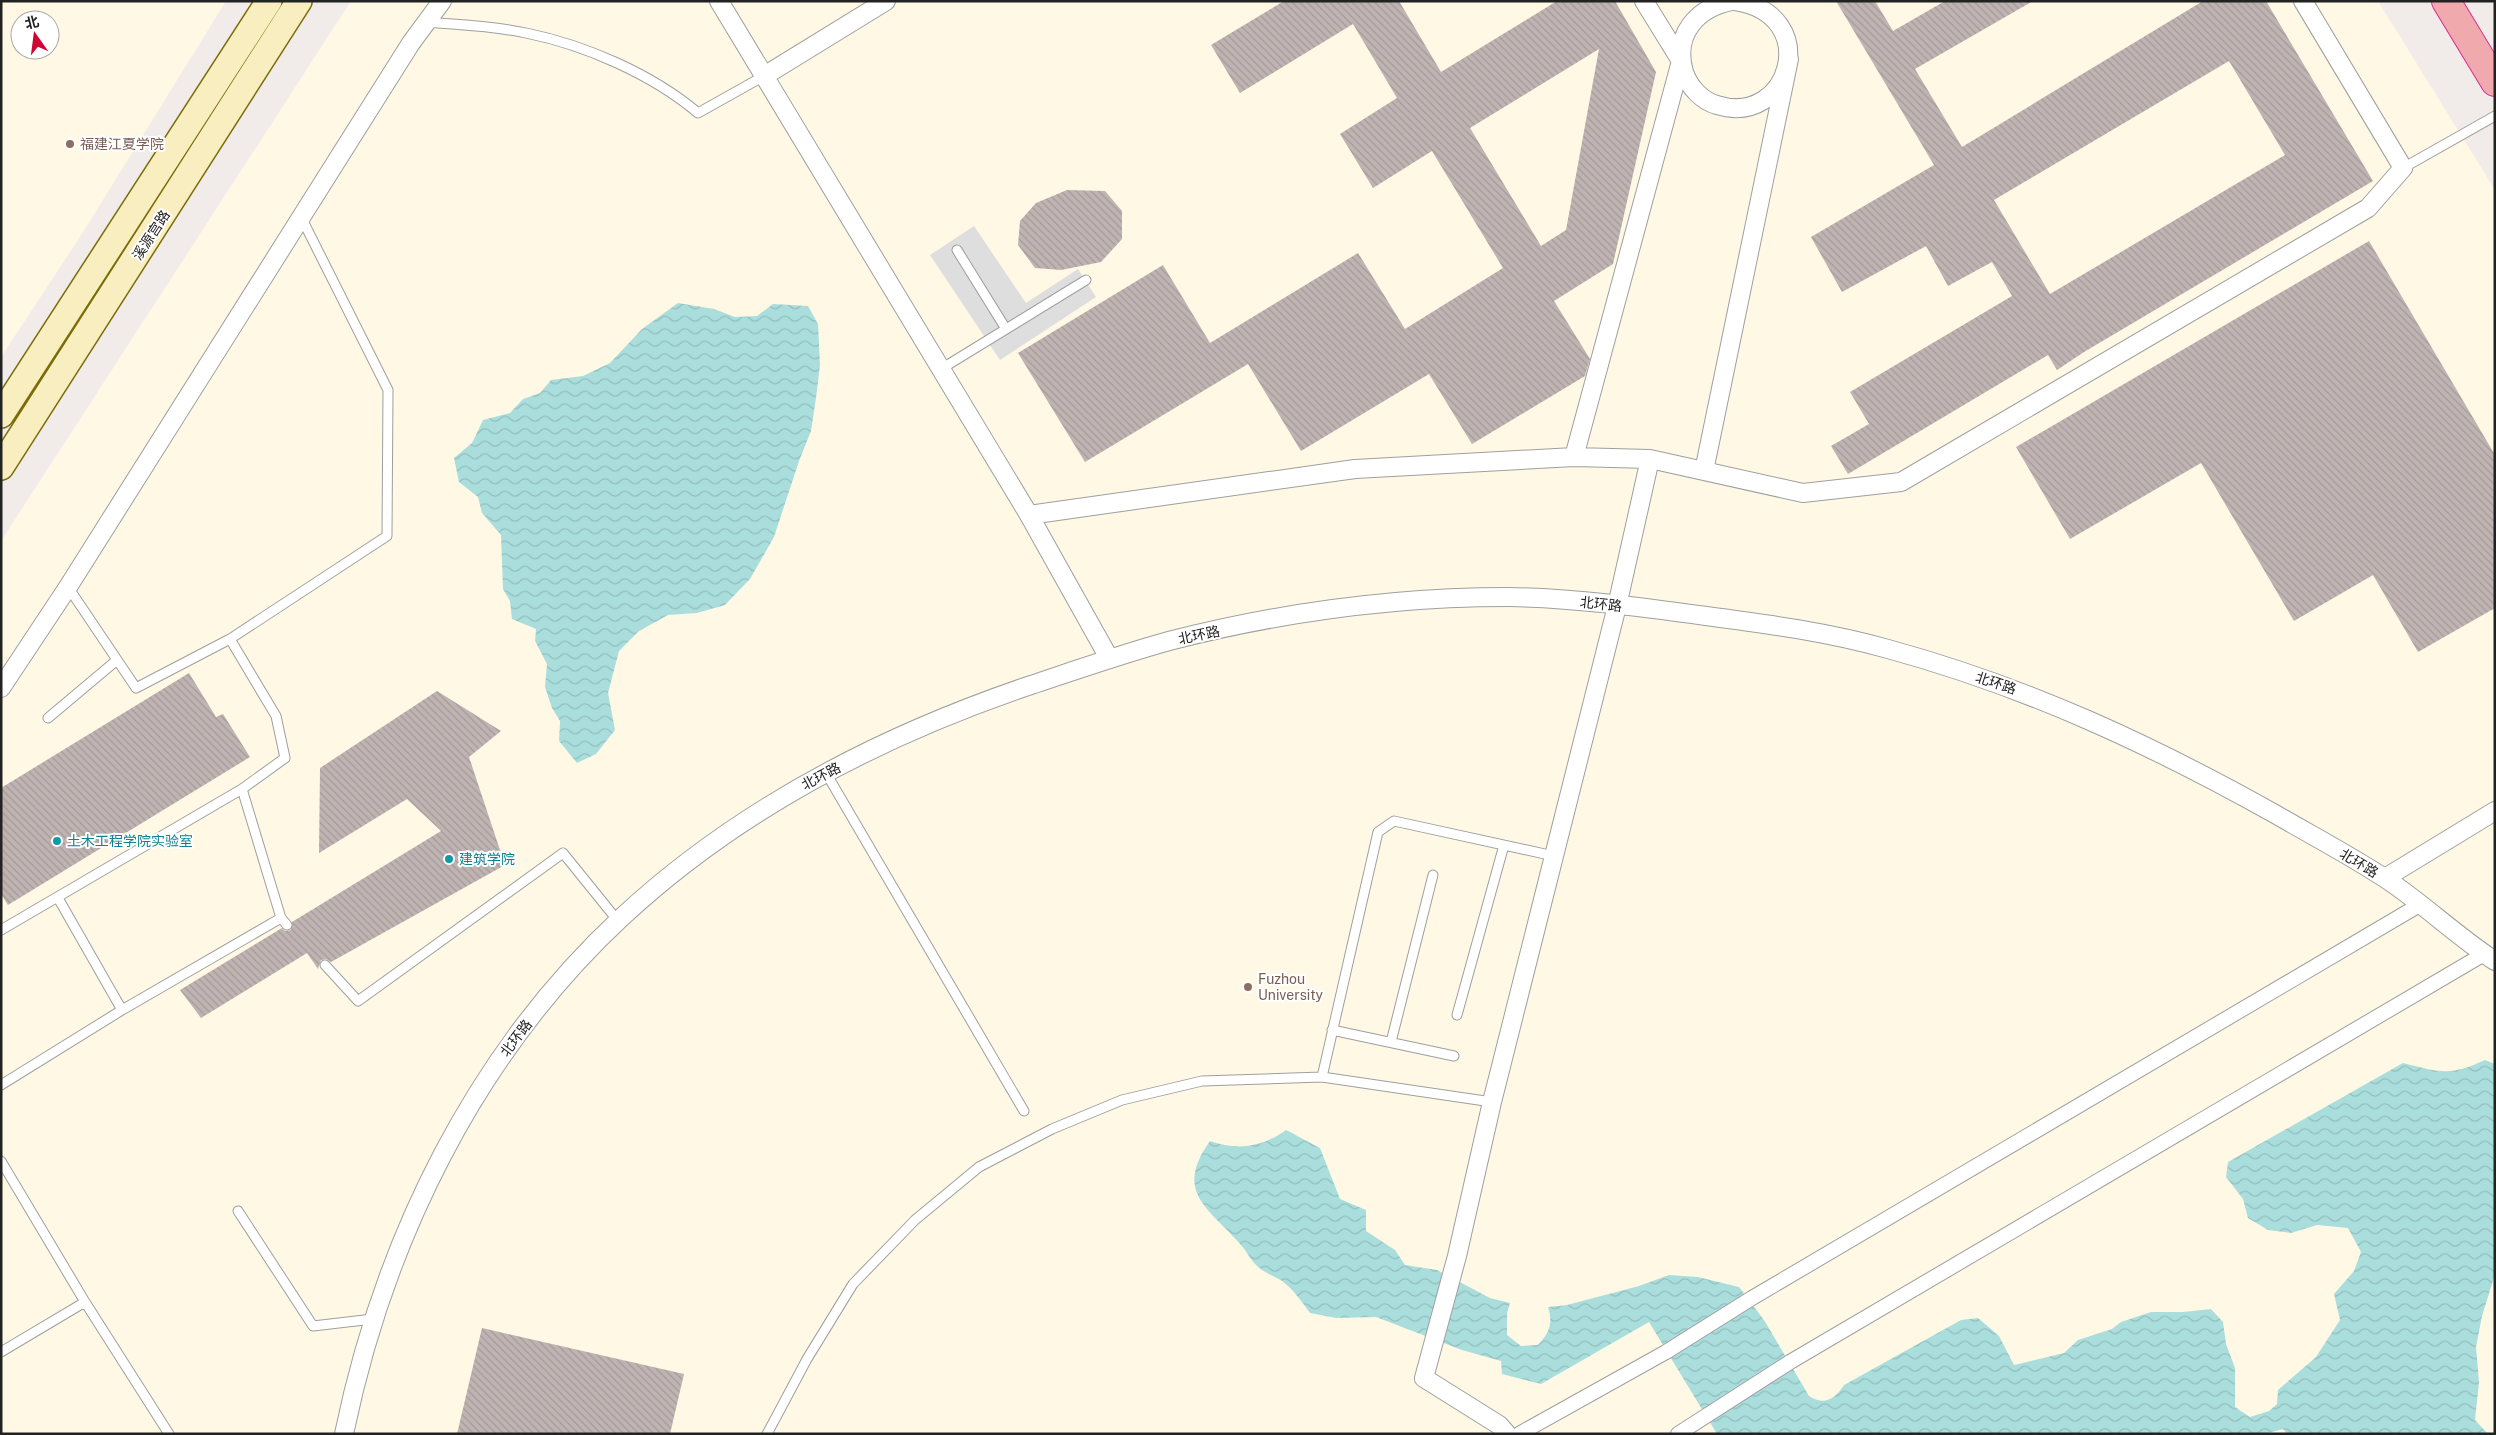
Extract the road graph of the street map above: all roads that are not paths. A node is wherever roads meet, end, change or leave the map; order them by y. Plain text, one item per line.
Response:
1 (269, 1) edge
2 (299, 1) edge
3 (442, 1) edge
4 (718, 1) edge
5 (886, 1) edge
6 (1644, 1) edge
7 (1734, 1) edge
8 (2302, 1) edge
9 (2446, 1) edge
10 (1764, 6) edge
11 (427, 22) junction
12 (1789, 59) junction
13 (1681, 61) junction
14 (764, 76) junction
15 (2495, 82) edge
16 (2495, 116) edge
17 (2403, 168) junction
18 (300, 216) junction
19 (957, 250) dead end
20 (1086, 280) dead end
21 (1006, 329) junction
22 (941, 369) junction
23 (1, 415) edge
24 (1574, 457) junction
25 (1650, 460) junction
26 (1, 467) edge
27 (1704, 472) junction
28 (1029, 516) junction
29 (68, 587) junction
30 (1617, 606) junction
31 (230, 639) junction
32 (1109, 658) junction
33 (117, 660) junction
34 (1, 688) edge
35 (48, 718) dead end
36 (826, 773) junction
37 (242, 789) junction
38 (2495, 811) edge
39 (1504, 845) junction
40 (1554, 856) junction
41 (1433, 875) dead end
42 (2385, 878) junction
43 (58, 898) junction
44 (2421, 904) junction
45 (618, 920) junction
46 (1, 930) edge
47 (2489, 957) edge
48 (325, 965) dead end
49 (122, 1010) junction
50 (1457, 1014) dead end
51 (1332, 1030) junction
52 (1391, 1042) junction
53 (1454, 1056) dead end
54 (1322, 1077) junction
55 (1, 1085) edge
56 (1492, 1102) junction
57 (1024, 1111) dead end
58 (1, 1160) edge
59 (238, 1211) dead end
60 (85, 1302) junction
61 (373, 1319) junction
62 (1, 1352) edge
63 (169, 1434) edge
64 (344, 1434) edge
65 (767, 1434) edge
66 (1507, 1434) edge
67 (1519, 1434) edge
68 (1678, 1434) edge

1 - 23 main road, 溪源宫路
2 - 26 main road, 溪源宫路
3 - 11 street
4 - 14 street
5 - 14 street
6 - 13 street
7 - 10 street
7 - 13 street
8 - 17 street
9 - 15 highway
10 - 12 street
11 - 14 lane
11 - 18 street
12 - 13 street
12 - 27 street
13 - 24 street
14 - 22 street
16 - 17 lane
17 - 27 street
18 - 29 street
18 - 31 lane
19 - 21 lane
20 - 21 lane
21 - 22 lane
22 - 28 street
24 - 25 street
24 - 28 street
25 - 27 street
25 - 30 street
28 - 32 street
29 - 33 lane
29 - 34 street
30 - 32 street, 北环路
30 - 40 street
30 - 42 street, 北环路
31 - 33 lane
31 - 37 lane
32 - 36 street, 北环路
33 - 35 lane
36 - 45 street, 北环路
36 - 57 lane
37 - 43 lane
37 - 49 lane
38 - 42 street
39 - 40 lane
39 - 50 lane
39 - 51 lane
40 - 56 street
41 - 52 lane
42 - 44 street, 北环路
43 - 46 lane
43 - 49 lane
44 - 47 street, 北环路
44 - 67 street
45 - 48 lane
45 - 61 street, 北环路
47 - 68 street
49 - 55 lane
51 - 52 lane
51 - 54 lane
52 - 53 lane
54 - 56 lane
54 - 65 lane
56 - 66 street
58 - 60 lane
59 - 61 lane
60 - 62 lane
60 - 63 lane
61 - 64 street, 北环路

